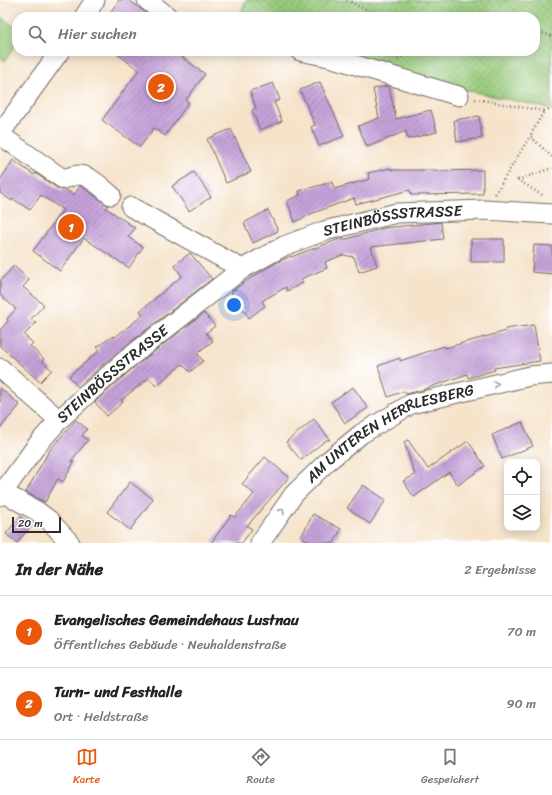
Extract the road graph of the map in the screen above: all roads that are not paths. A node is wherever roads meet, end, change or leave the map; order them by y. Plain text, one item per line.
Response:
1 (95, 0) edge
2 (147, 0) edge
3 (87, 12) edge
4 (162, 12) edge
5 (56, 56) edge
6 (324, 56) edge
7 (459, 96) road end
8 (0, 135) edge
9 (111, 195) dead end
10 (549, 206) edge
11 (131, 207) dead end
12 (242, 269) junction
13 (0, 368) edge
14 (552, 374) edge
15 (59, 420) junction
16 (1, 494) edge
17 (70, 543) edge
18 (260, 543) edge

1 - 3 street
2 - 4 street
5 - 8 street
6 - 7 street
8 - 9 street
10 - 12 street, STEINBÖSSSTRASSE
11 - 12 street
12 - 15 street, STEINBÖSSSTRASSE
13 - 15 street
18 -> 14 street, AM UNTEREN HERRLESBERG
15 - 16 street, STEINBÖSSSTRASSE
16 - 17 street

